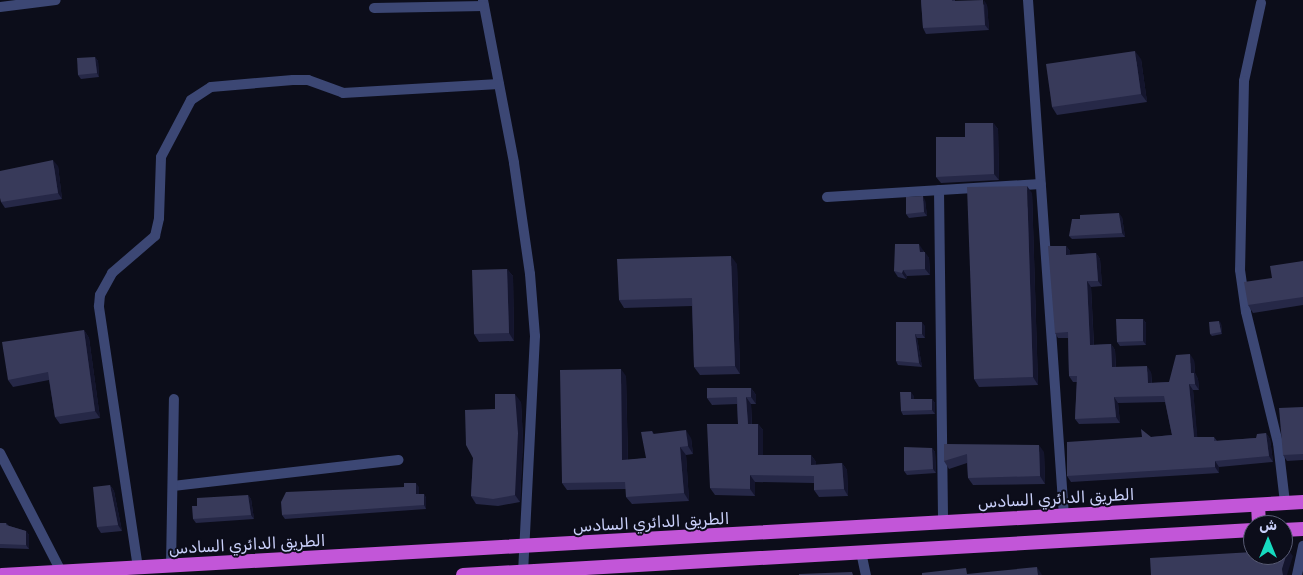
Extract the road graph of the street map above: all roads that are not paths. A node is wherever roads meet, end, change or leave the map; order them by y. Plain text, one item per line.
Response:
1 (56, 0) edge
2 (1028, 0) edge
3 (484, 3) edge
4 (1261, 3) dead end
5 (7, 4) edge
6 (374, 8) dead end
7 (499, 84) junction
8 (1041, 184) junction
9 (939, 190) junction
10 (827, 197) dead end
11 (174, 400) dead end
12 (0, 453) edge
13 (399, 460) dead end
14 (173, 486) junction
15 (1303, 502) edge
16 (1285, 503) junction
17 (1258, 505) junction
18 (1258, 515) edge
19 (1064, 516) junction
20 (943, 523) junction
21 (1243, 531) edge
22 (1303, 546) edge
23 (523, 548) junction
24 (861, 552) junction
25 (171, 566) junction
26 (138, 568) junction
27 (61, 571) junction
28 (522, 573) edge
29 (482, 574) edge
30 (2, 575) edge
31 (463, 575) edge
32 (866, 575) edge
33 (1297, 575) edge

1 - 5 street
2 - 8 street
3 - 6 street
3 - 7 street
4 - 16 street
7 - 23 street
7 - 26 street
8 - 9 street
8 - 19 street
9 - 10 street
9 - 20 street
11 - 14 street
12 - 27 street
13 - 14 street
14 - 25 street
15 - 16 highway, الطريق الدائري السادس
16 - 17 highway, الطريق الدائري السادس
17 - 18 highway
17 - 19 highway, الطريق الدائري السادس
19 - 20 highway, الطريق الدائري السادس
20 - 23 highway, الطريق الدائري السادس
21 - 24 highway
22 - 33 street
23 - 25 highway, الطريق الدائري السادس
23 - 28 street
24 - 28 highway
24 - 32 street
25 - 26 highway, الطريق الدائري السادس
26 - 27 highway, الطريق الدائري السادس
27 - 30 highway, الطريق الدائري السادس
28 - 29 highway
29 - 31 highway

